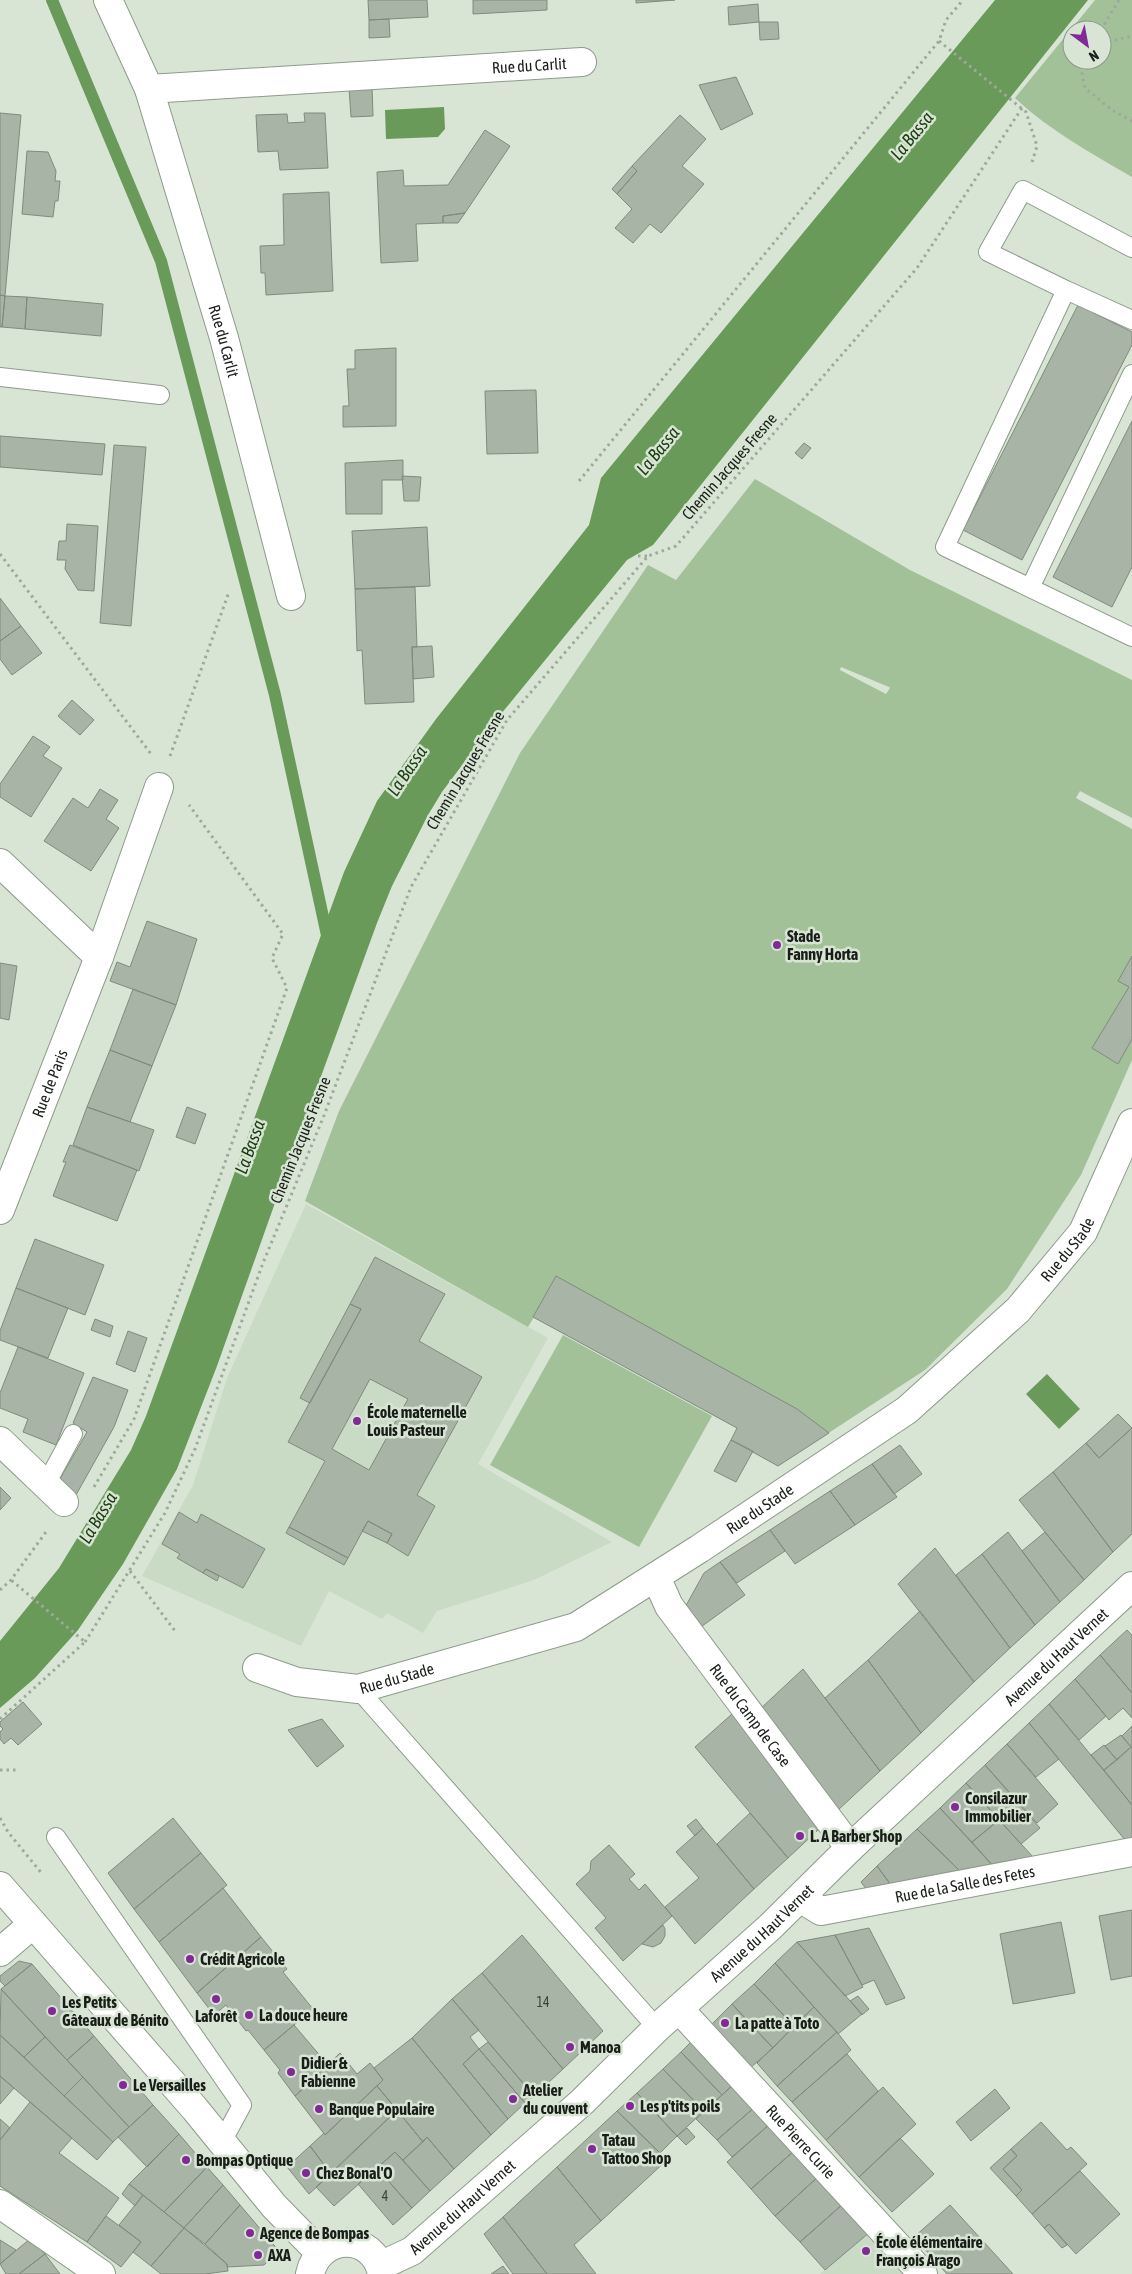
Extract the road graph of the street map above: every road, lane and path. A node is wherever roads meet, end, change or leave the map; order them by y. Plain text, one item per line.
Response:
1 (108, 0) edge
2 (963, 0) edge
3 (1119, 0) edge
4 (1107, 20) edge
5 (1132, 36) edge
6 (939, 41) junction
7 (1112, 41) edge
8 (582, 62) dead end
9 (1081, 70) edge
10 (149, 89) junction
11 (1022, 108) junction
12 (1132, 121) edge
13 (1023, 190) junction
14 (1132, 248) edge
15 (1066, 290) junction
16 (1132, 320) edge
17 (1132, 374) edge
18 (0, 377) edge
19 (160, 395) dead end
20 (579, 481) dead end
21 (0, 554) edge
22 (638, 556) dead end
23 (648, 556) junction
24 (1030, 588) junction
25 (230, 592) dead end
26 (291, 596) dead end
27 (1130, 629) edge
28 (152, 755) dead end
29 (163, 774) joint
30 (187, 802) dead end
31 (0, 863) edge
32 (99, 957) junction
33 (1132, 1123) edge
34 (0, 1210) edge
35 (73, 1434) dead end
36 (0, 1441) edge
37 (55, 1493) junction
38 (130, 1571) junction
39 (656, 1577) junction
40 (11, 1580) junction
41 (1132, 1586) edge
42 (0, 1590) edge
43 (175, 1631) dead end
44 (85, 1642) junction
45 (257, 1668) dead end
46 (358, 1689) junction
47 (0, 1719) edge
48 (0, 1770) edge
49 (17, 1770) dead end
50 (0, 1818) edge
51 (56, 1837) dead end
52 (850, 1848) junction
53 (1132, 1852) edge
54 (46, 1879) dead end
55 (0, 1886) edge
56 (800, 1898) junction
57 (33, 1924) junction
58 (0, 1952) edge
59 (679, 2008) junction
60 (657, 2028) junction
61 (222, 2142) junction
62 (0, 2204) edge
63 (315, 2263) edge
64 (381, 2270) edge
65 (101, 2274) edge
66 (923, 2274) edge

1 - 10 street, Rue du Carlit
2 - 6 path
3 - 4 path
5 - 7 path
6 - 11 path
6 - 20 path
8 - 10 street, Rue du Carlit
9 - 12 path
10 - 26 street, Rue du Carlit
11 - 13 path
11 - 23 path, Chemin Jacques Fresne
13 - 14 lane
13 - 15 lane
15 - 16 lane
15 - 24 lane
17 - 24 lane
18 - 19 lane
21 - 28 path
22 - 23 path
23 - 38 path, Chemin Jacques Fresne
24 - 27 lane
25 - 29 path
29 - 32 street, Rue de Paris
30 - 37 path
31 - 32 street
32 - 34 street, Rue de Paris
33 - 39 street, Rue du Stade
35 - 37 lane
36 - 37 street
37 - 40 path
38 - 43 path
38 - 44 path, Chemin Jacques Fresne
39 - 46 street, Rue du Stade
39 - 52 street, Rue du Camp de Case
40 - 42 path
40 - 44 path
41 - 52 street, Avenue du Haut Vernet
44 - 47 path, Chemin Jacques Fresne
45 - 46 street, Rue du Stade
46 - 60 lane
48 - 49 path
50 - 54 path
51 - 61 lane
52 - 56 street, Avenue du Haut Vernet
53 - 56 street, Rue de la Salle des Fetes
55 - 57 street
56 - 59 street, Avenue du Haut Vernet
57 - 58 street
57 - 61 street
59 - 60 street, Avenue du Haut Vernet
59 - 66 street, Rue Pierre Curie
60 - 64 street, Avenue du Haut Vernet
61 - 63 street
62 - 65 street
63 - 64 street

